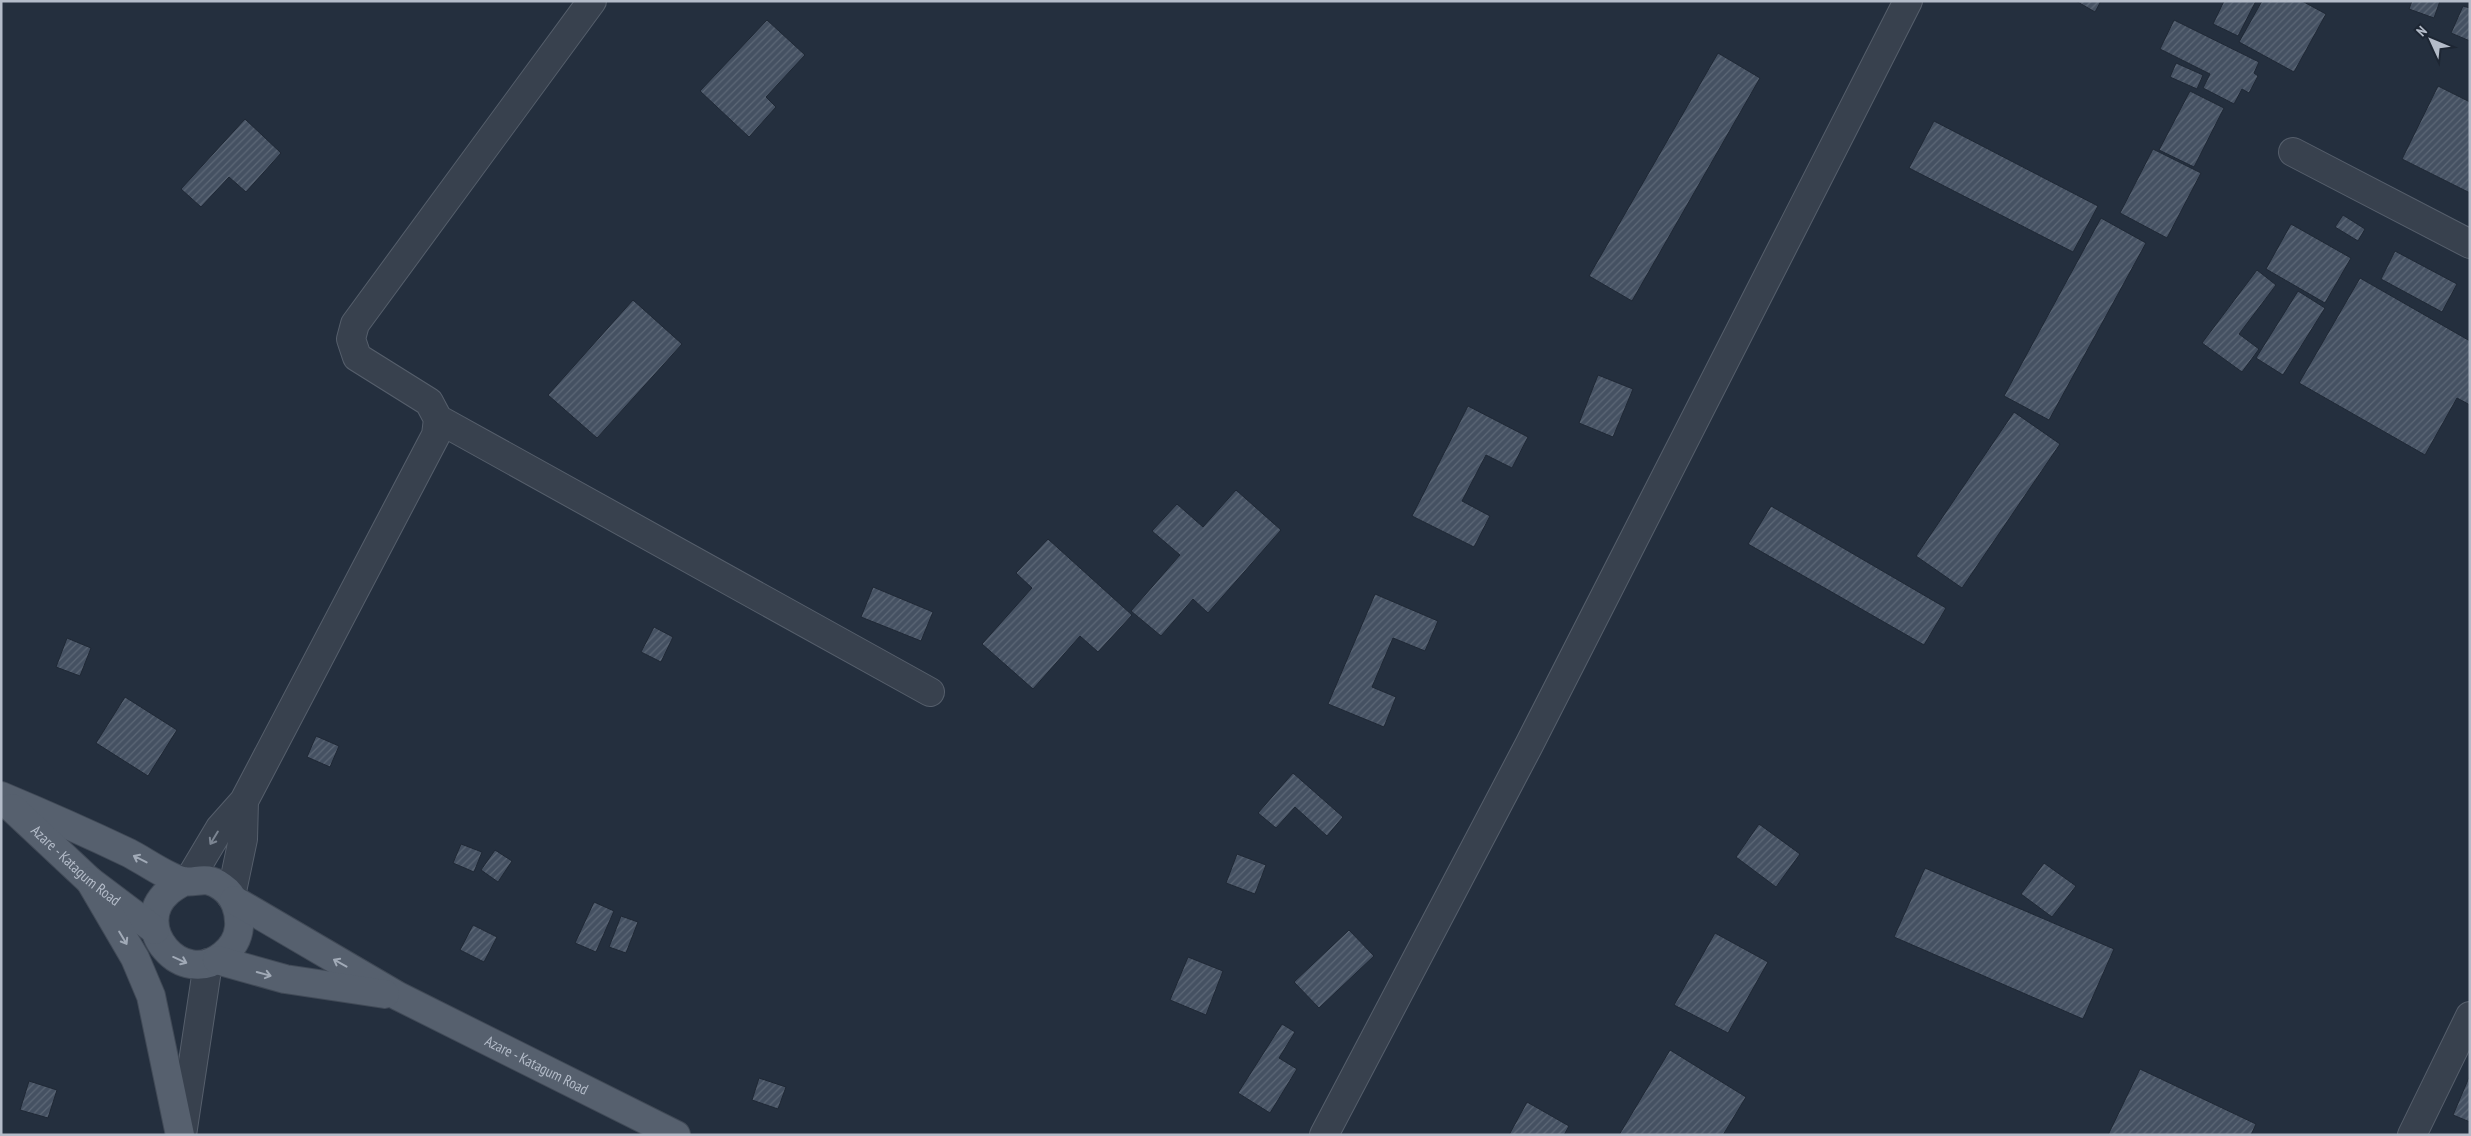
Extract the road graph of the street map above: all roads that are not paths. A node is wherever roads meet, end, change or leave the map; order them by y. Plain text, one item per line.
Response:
1 (592, 1) edge
2 (1908, 1) edge
3 (2293, 152) dead end
4 (2470, 244) edge
5 (438, 419) junction
6 (930, 692) dead end
7 (1, 797) edge
8 (244, 801) junction
9 (90, 881) junction
10 (186, 881) junction
11 (233, 898) junction
12 (155, 930) junction
13 (213, 962) junction
14 (398, 996) junction
15 (2470, 1016) edge
16 (181, 1135) edge
17 (676, 1135) edge
18 (1324, 1135) edge
19 (2412, 1135) edge

1 - 5 street
2 - 18 street
3 - 4 street
5 - 6 street
5 - 8 street
7 - 9 main road, Azare - Katagum Road
10 -> 7 main road, Azare - Katagum Road
8 -> 10 street
8 - 11 street
9 - 12 main road, Azare - Katagum Road
9 -> 16 main road
10 - 11 main road, Azare - Katagum Road
10 - 12 main road
11 - 13 main road
14 -> 11 main road, Azare - Katagum Road
12 -> 13 main road, Azare - Katagum Road
13 -> 14 main road, Azare - Katagum Road
13 - 16 street
14 - 17 main road, Azare - Katagum Road
15 - 19 street

